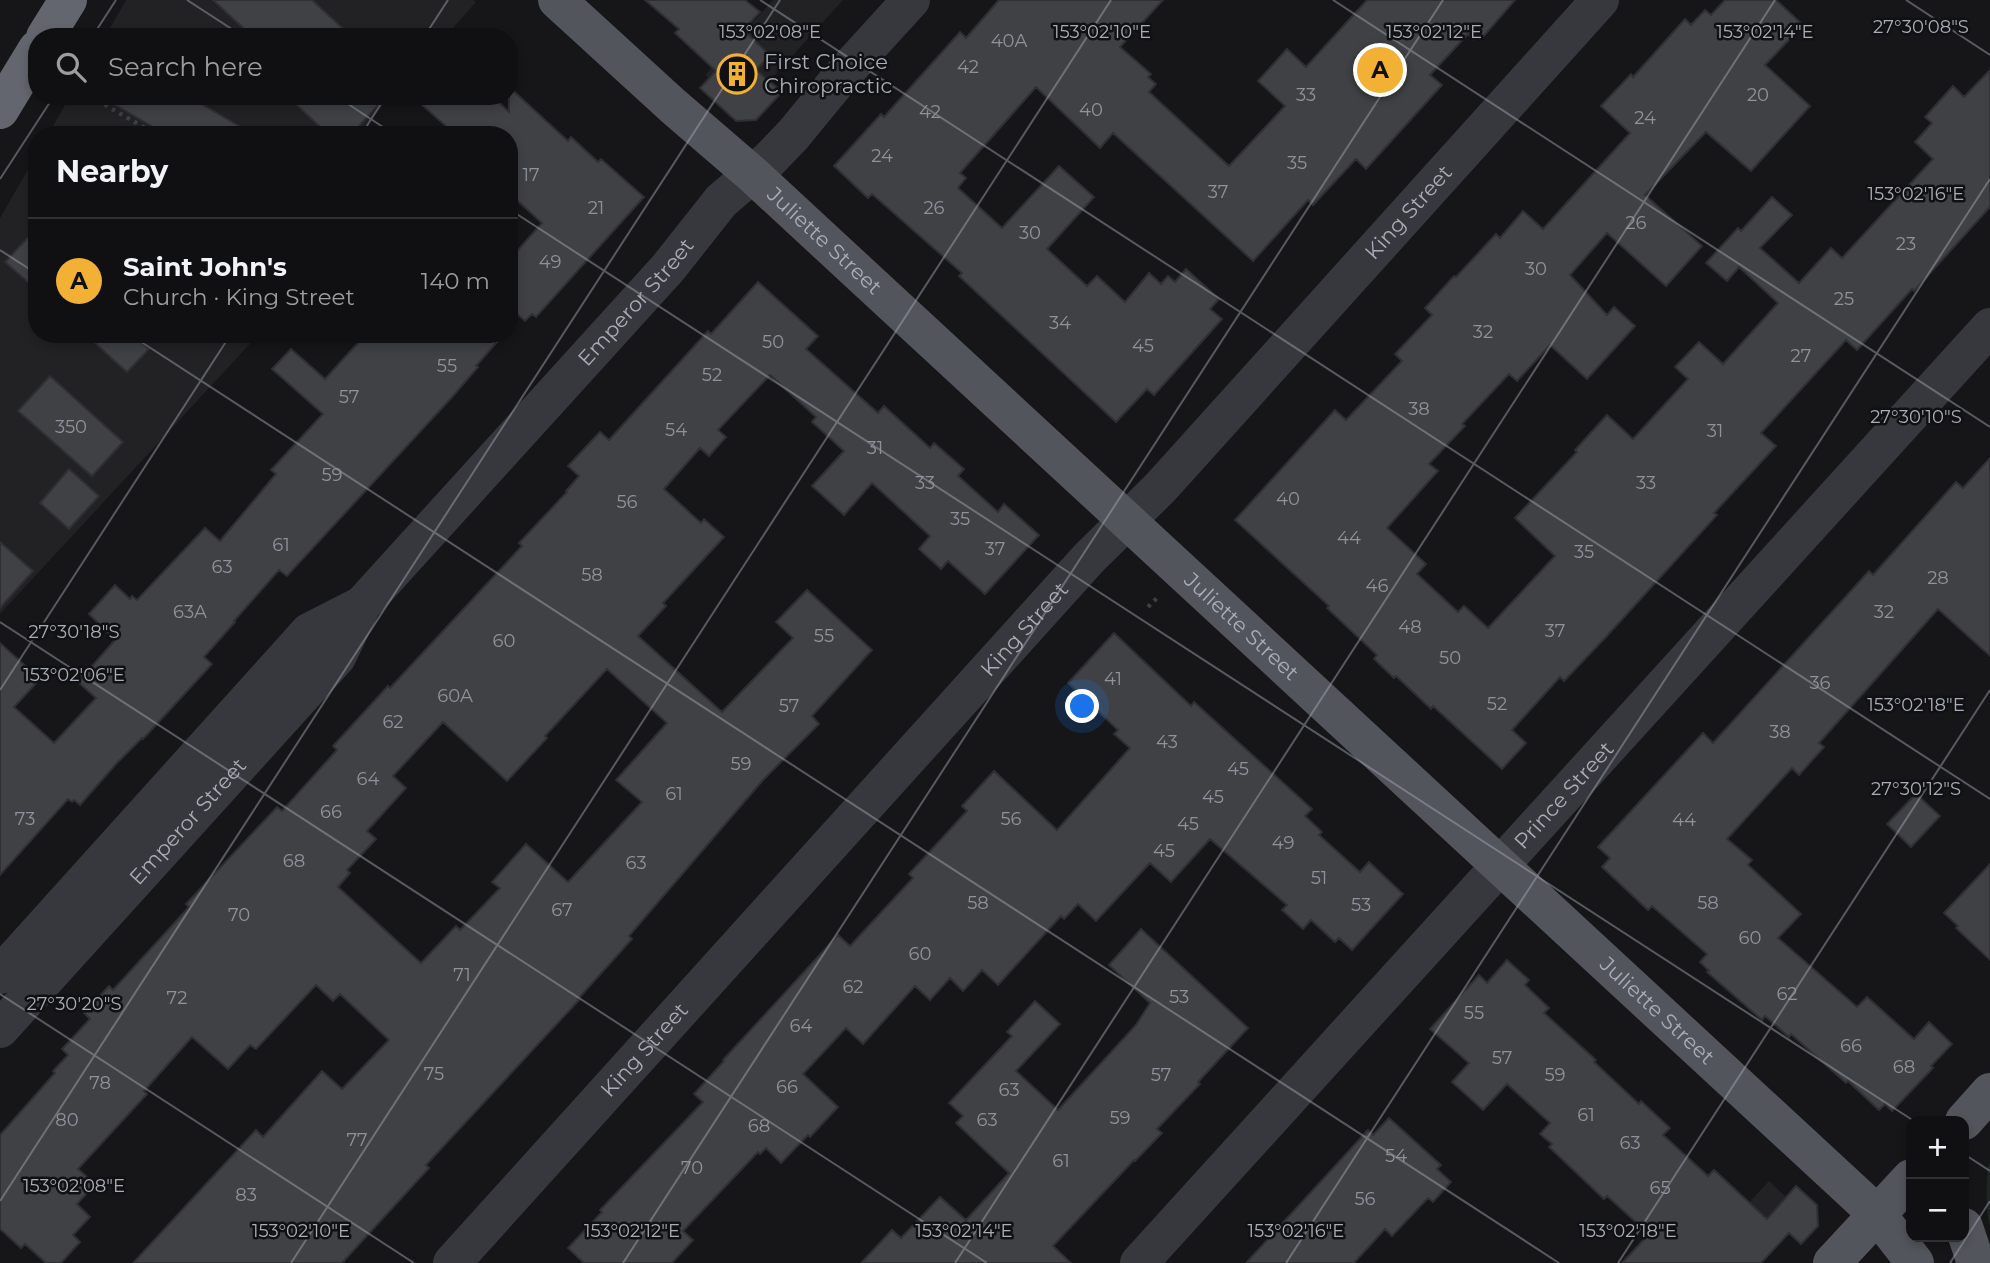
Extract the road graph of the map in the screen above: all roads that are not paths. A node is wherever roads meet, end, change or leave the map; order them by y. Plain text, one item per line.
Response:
1 (68, 0) edge
2 (557, 0) edge
3 (911, 0) edge
4 (1600, 0) edge
5 (51, 28) edge
6 (28, 64) edge
7 (0, 110) edge
8 (752, 174) junction
9 (1990, 327) edge
10 (1127, 520) junction
11 (362, 605) junction
12 (1500, 866) junction
13 (0, 975) edge
14 (0, 1028) edge
15 (1990, 1092) edge
16 (1968, 1116) edge
17 (1910, 1179) edge
18 (1877, 1214) junction
19 (1969, 1242) edge
20 (452, 1263) edge
21 (1139, 1263) edge
22 (1832, 1263) edge
23 (1915, 1263) edge
24 (1976, 1263) edge

1 - 5 highway
2 - 8 main road, Juliette Street
3 - 8 street, Emperor Street
4 - 10 street, King Street
6 - 7 highway
8 - 10 main road, Juliette Street
8 - 11 street, Emperor Street
9 - 12 street, Prince Street
10 - 12 main road, Juliette Street
10 - 20 street, King Street
11 - 13 street, Emperor Street
11 - 14 street, Emperor Street
12 - 18 main road, Juliette Street
12 - 21 street, Prince Street
15 - 16 main road
17 - 18 main road
18 - 22 main road
18 - 23 main road, Juliette Street
19 - 24 main road

